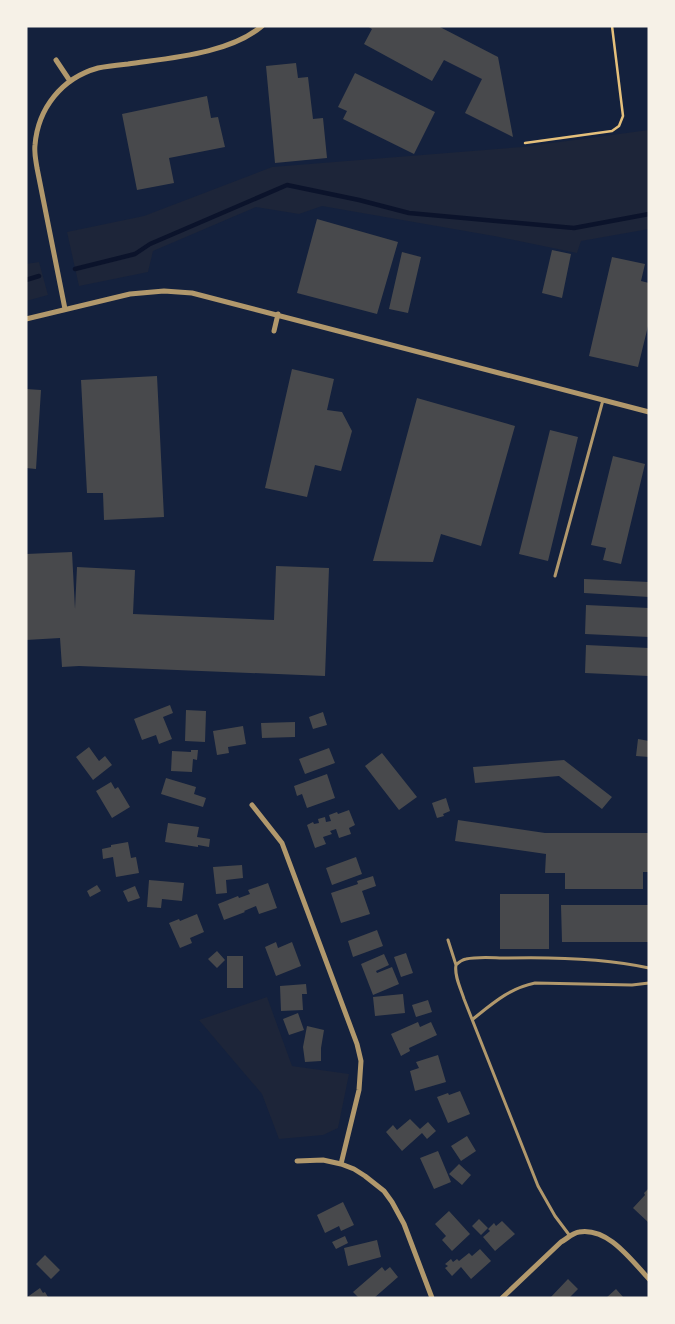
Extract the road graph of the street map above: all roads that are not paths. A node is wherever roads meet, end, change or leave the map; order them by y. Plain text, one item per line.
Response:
1 (262, 26) edge
2 (56, 60) dead end
3 (70, 81) junction
4 (66, 309) junction
5 (278, 314) junction
6 (26, 319) edge
7 (274, 331) dead end
8 (604, 400) junction
9 (649, 412) edge
10 (555, 576) dead end
11 (252, 805) dead end
12 (448, 940) dead end
13 (456, 965) junction
14 (649, 968) edge
15 (649, 983) edge
16 (473, 1019) junction
17 (297, 1161) dead end
18 (341, 1164) junction
19 (570, 1236) junction
20 (649, 1279) edge
21 (432, 1298) edge
22 (502, 1298) edge

1 - 3 street
2 - 3 street
3 - 4 street
4 - 5 street
4 - 6 street
5 - 7 street
5 - 8 street
8 - 9 street
8 - 10 lane
11 - 18 street
12 - 13 lane
13 - 14 lane
13 - 16 lane
15 - 16 lane
16 - 19 lane
17 - 18 street
18 - 21 street
19 - 20 street
19 - 22 street

